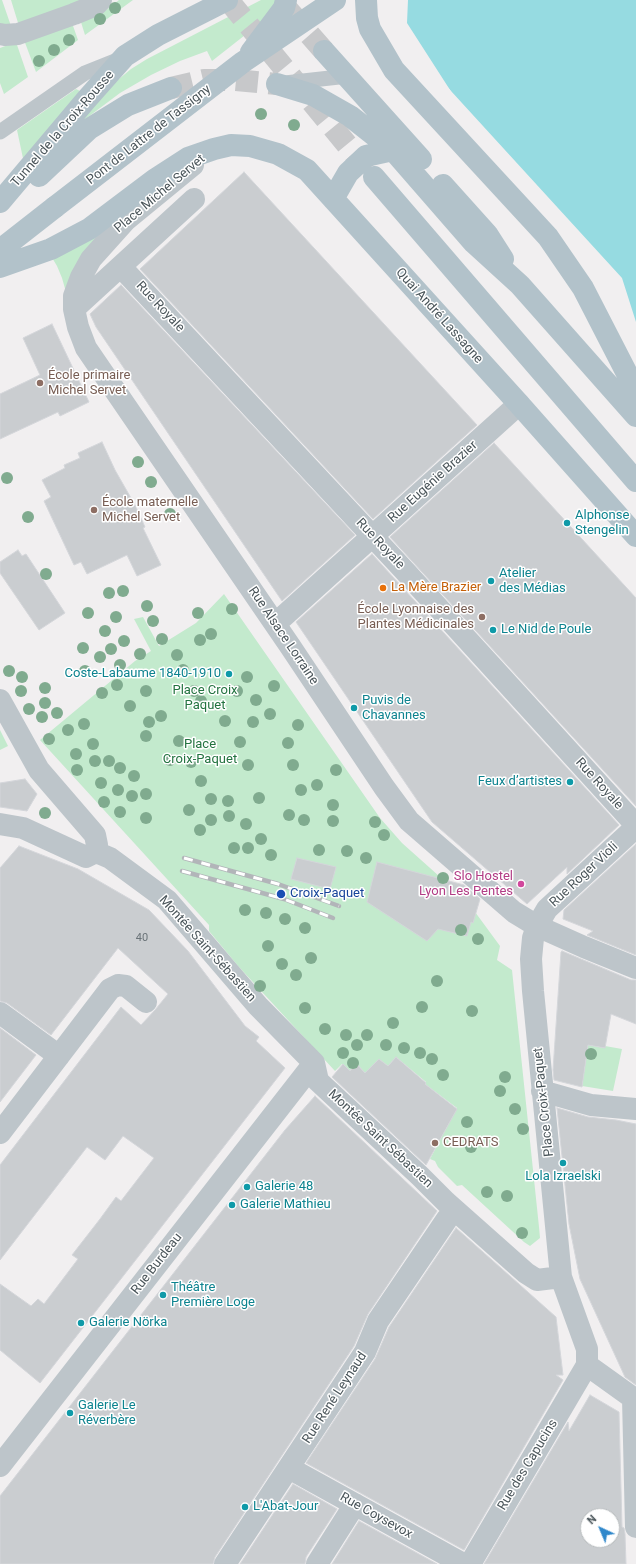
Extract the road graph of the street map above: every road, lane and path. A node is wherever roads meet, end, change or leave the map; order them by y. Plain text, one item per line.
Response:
1 (101, 0) edge
2 (228, 0) edge
3 (286, 0) edge
4 (336, 0) edge
5 (366, 0) edge
6 (0, 34) edge
7 (324, 51) tunnel mouth
8 (125, 56) junction
9 (244, 62) junction
10 (348, 76) junction
11 (277, 84) joint
12 (171, 88) tunnel mouth
13 (0, 132) edge
14 (222, 147) junction
15 (393, 150) junction
16 (374, 177) tunnel mouth
17 (194, 199) dead end
18 (333, 199) junction
19 (0, 202) edge
20 (0, 213) edge
21 (0, 250) edge
22 (0, 267) edge
23 (121, 267) junction
24 (520, 285) junction
25 (74, 310) junction
26 (636, 391) edge
27 (519, 404) junction
28 (636, 416) edge
29 (636, 481) edge
30 (636, 536) edge
31 (373, 537) junction
32 (275, 624) junction
33 (0, 700) edge
34 (636, 826) edge
35 (2, 830) edge
36 (96, 852) junction
37 (537, 926) junction
38 (636, 968) edge
39 (146, 1002) dead end
40 (0, 1013) edge
41 (59, 1056) junction
42 (314, 1063) junction
43 (542, 1091) junction
44 (636, 1109) edge
45 (0, 1133) edge
46 (455, 1211) junction
47 (561, 1277) junction
48 (587, 1365) junction
49 (634, 1397) edge
50 (0, 1466) edge
51 (288, 1468) junction
52 (355, 1504) junction
53 (636, 1527) edge
54 (225, 1564) edge
55 (317, 1564) edge
56 (463, 1564) edge
57 (470, 1564) edge

1 - 6 street
2 - 8 main road, Tunnel de la Croix-Rousse
3 - 9 main road, Pont de Lattre de Tassigny, bridge
4 - 9 main road, Pont de Lattre de Tassigny, bridge
5 - 26 main road
7 - 10 main road
8 - 13 lane
8 - 19 main road, Tunnel de la Croix-Rousse
9 - 21 main road, Pont de Lattre de Tassigny, bridge
10 - 11 lane
10 - 24 main road
11 - 15 main road
12 - 20 main road, Tunnel de la Croix-Rousse
14 - 18 main road, Quai André Lassagne
14 - 22 main road
14 - 25 street, Place Michel Servet
15 - 18 main road
15 - 24 main road
16 - 29 main road
17 - 23 street
18 - 27 main road, Quai André Lassagne
23 - 25 street
23 - 31 street, Rue Royale
24 - 28 main road
25 - 32 street, Rue Alsace Lorraine
27 - 30 main road, Quai André Lassagne
27 - 31 street, Rue Eugénie Brazier
31 - 32 street, Rue Eugénie Brazier
31 - 34 street, Rue Royale
32 - 37 street, Rue Alsace Lorraine
33 - 36 street
34 - 37 street, Rue Roger Violi
35 - 36 street
36 - 42 street, Montée Saint-Sébastien
37 - 38 street, Rue Alsace Lorraine
37 - 43 street, Place Croix-Paquet
39 - 41 street
40 - 41 street
41 - 45 street
42 - 46 street, Montée Saint Sébastien
42 - 50 street, Rue Burdeau
43 - 44 street
43 - 47 street, Place Croix-Paquet
46 - 47 street
46 - 51 street, Rue René Leynaud
47 - 48 street, Place Croix-Paquet
48 - 49 street
48 - 57 street, Rue des Capucins
49 - 53 street
51 - 52 street, Rue Coysevox
51 - 54 street, Rue René Leynaud
52 - 55 street
52 - 56 street, Rue Coysevox

